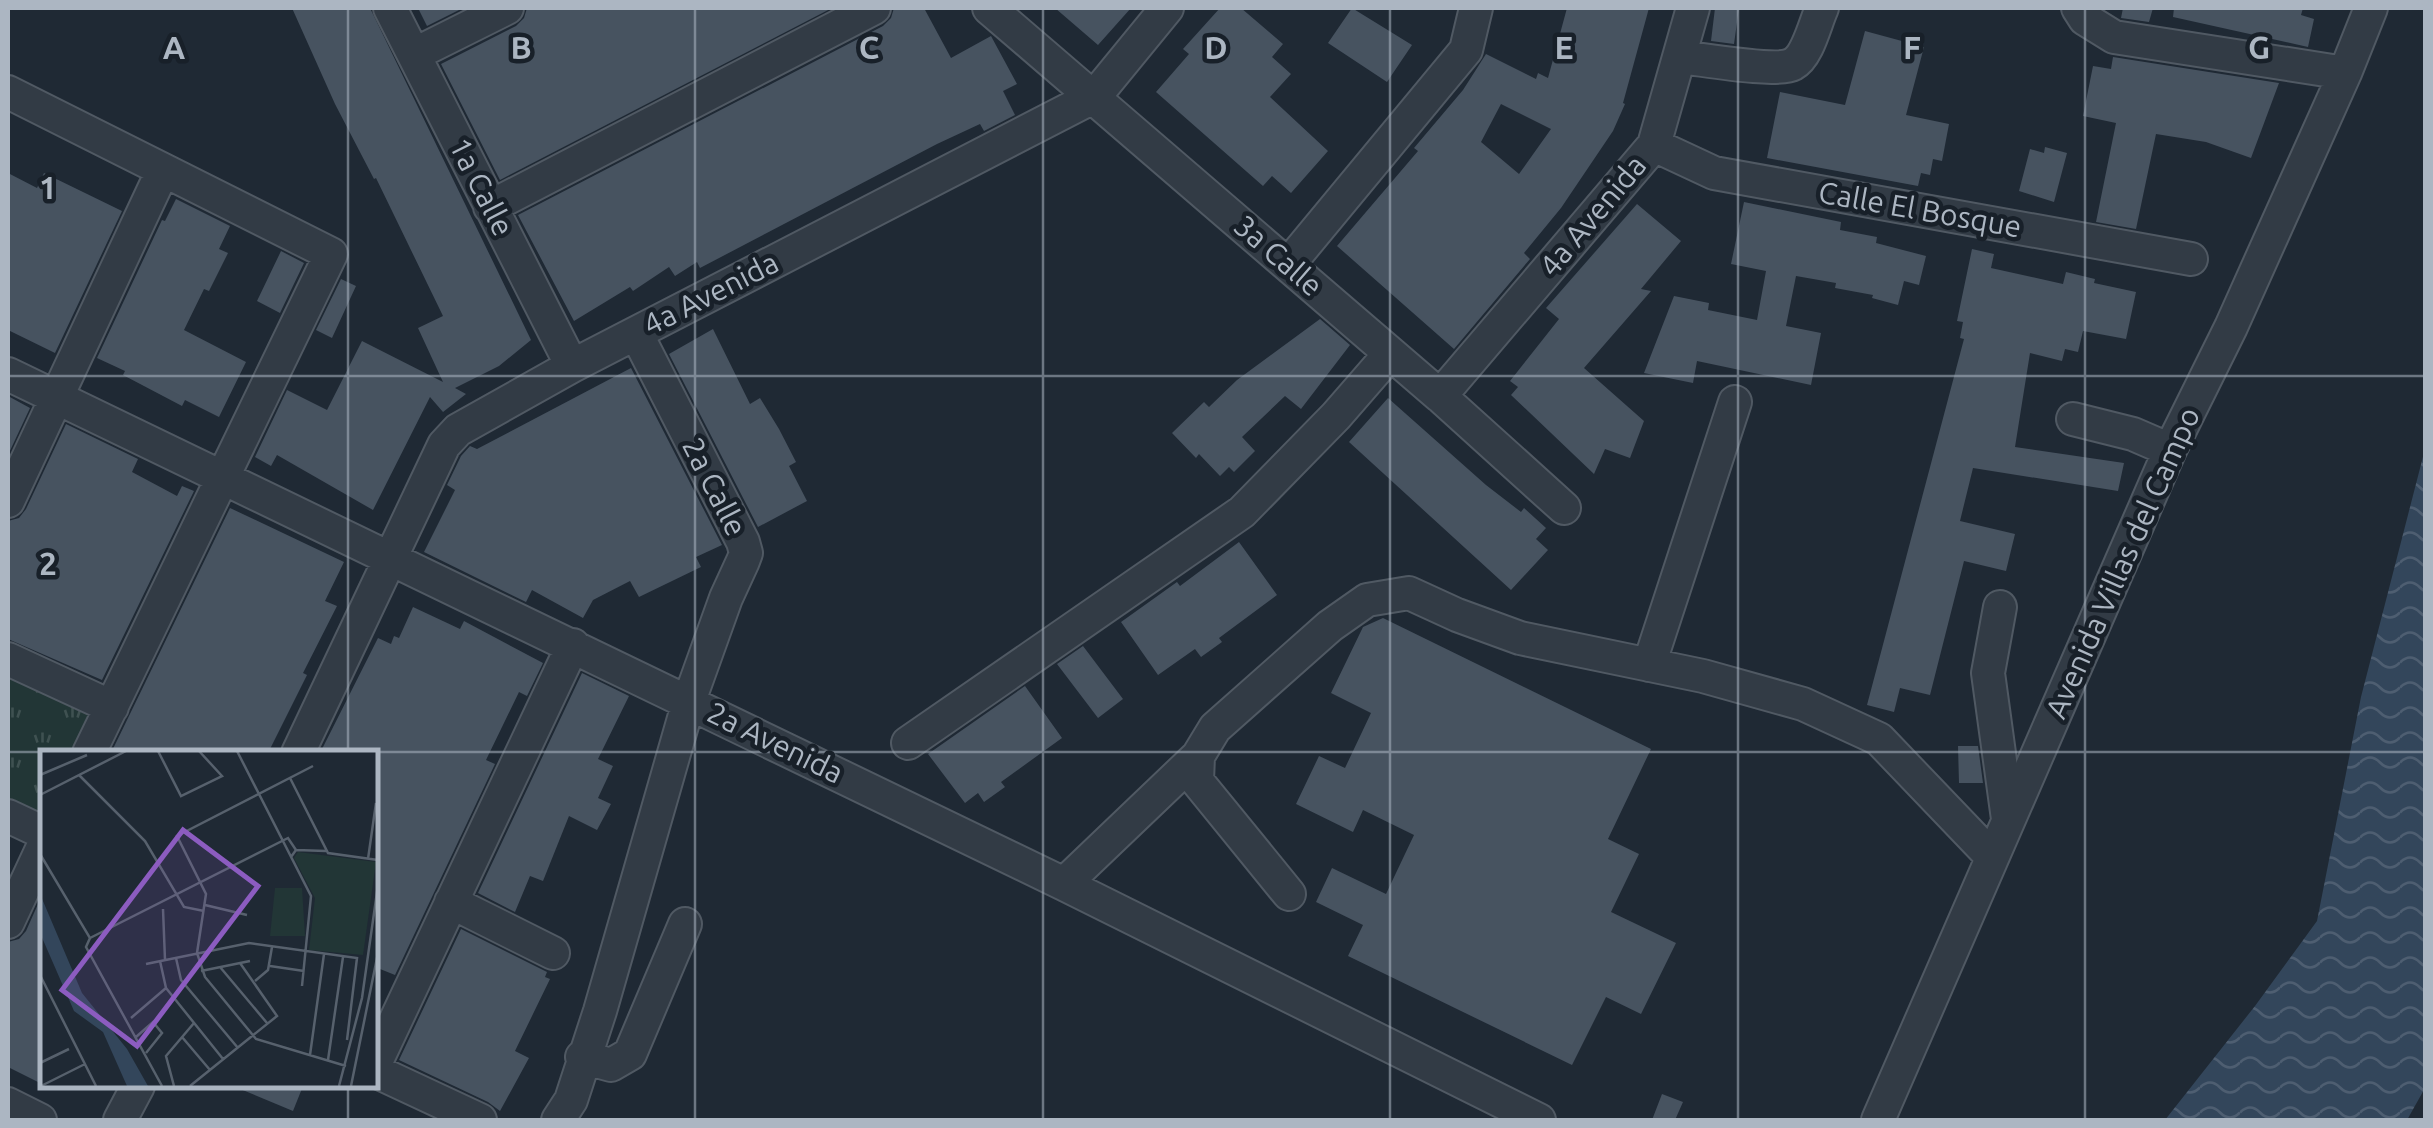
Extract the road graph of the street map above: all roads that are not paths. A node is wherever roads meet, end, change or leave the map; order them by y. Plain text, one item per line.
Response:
1 (390, 8) edge
2 (507, 8) edge
3 (874, 8) edge
4 (989, 8) edge
5 (1167, 8) edge
6 (1476, 8) edge
7 (1693, 8) edge
8 (1822, 8) edge
9 (2078, 8) edge
10 (2371, 8) edge
11 (415, 54) junction
12 (1680, 57) junction
13 (2345, 74) junction
14 (8, 92) edge
15 (1095, 96) junction
16 (1654, 144) junction
17 (163, 170) junction
18 (490, 207) junction
19 (2191, 259) dead end
20 (1288, 264) junction
21 (636, 333) junction
22 (1390, 354) junction
23 (572, 366) junction
24 (8, 374) edge
25 (1440, 396) junction
26 (56, 397) junction
27 (1736, 402) dead end
28 (2073, 419) dead end
29 (2170, 450) junction
30 (223, 477) junction
31 (8, 501) edge
32 (1564, 508) dead end
33 (392, 558) junction
34 (2000, 607) dead end
35 (573, 646) junction
36 (8, 659) edge
37 (1648, 665) junction
38 (689, 701) junction
39 (112, 707) junction
40 (908, 743) dead end
41 (90, 750) edge
42 (299, 750) edge
43 (1198, 756) junction
44 (8, 816) edge
45 (2008, 823) junction
46 (40, 831) edge
47 (40, 854) edge
48 (1992, 857) junction
49 (1064, 884) junction
50 (1289, 894) dead end
51 (452, 902) junction
52 (8, 922) edge
53 (685, 924) dead end
54 (553, 953) dead end
55 (582, 1057) junction
56 (378, 1062) edge
57 (378, 1069) edge
58 (137, 1088) edge
59 (8, 1104) edge
60 (40, 1120) edge
61 (120, 1120) edge
62 (480, 1120) edge
63 (558, 1120) edge
64 (1540, 1120) edge
65 (1878, 1120) edge

1 - 11 street, 1a Calle
2 - 11 street
3 - 18 street
4 - 15 street, 3a Calle
5 - 15 street
6 - 20 street
7 - 12 street, 4a Avenida
8 - 12 street
9 - 13 street
10 - 13 street, Avenida Villas del Campo
11 - 18 street, 1a Calle
12 - 16 street, 4a Avenida
13 - 29 street, Avenida Villas del Campo
14 - 17 street
15 - 20 street, 3a Calle
15 - 21 street, 4a Avenida
16 - 19 street, Calle El Bosque
16 - 25 street, 4a Avenida
17 - 26 street
17 - 30 street
18 - 23 street, 1a Calle
20 - 22 street, 3a Calle
21 - 23 street, 4a Avenida
21 - 38 street, 2a Calle
22 - 25 street, 3a Calle
22 - 40 street
23 - 33 street, 4a Avenida
24 - 26 street, 2a Avenida
25 - 32 street, 3a Calle
26 - 30 street, 2a Avenida
26 - 31 street
27 - 37 street
28 - 29 street
29 - 45 street, Avenida Villas del Campo
30 - 33 street, 2a Avenida
30 - 39 street
33 - 35 street, 2a Avenida
33 - 42 street
34 - 45 street
35 - 38 street, 2a Avenida
35 - 51 street
36 - 39 street
37 - 43 street
37 - 48 street
38 - 49 street, 2a Avenida
38 - 55 street, 2a Calle
39 - 41 street
43 - 49 street
43 - 50 street
44 - 46 street
45 - 48 street, Avenida Villas del Campo
47 - 52 street
48 - 65 street, Avenida Villas del Campo
49 - 64 street, 2a Avenida
51 - 54 street
51 - 56 street
53 - 55 street
55 - 63 street, 2a Calle
57 - 62 street
58 - 61 street
59 - 60 street

